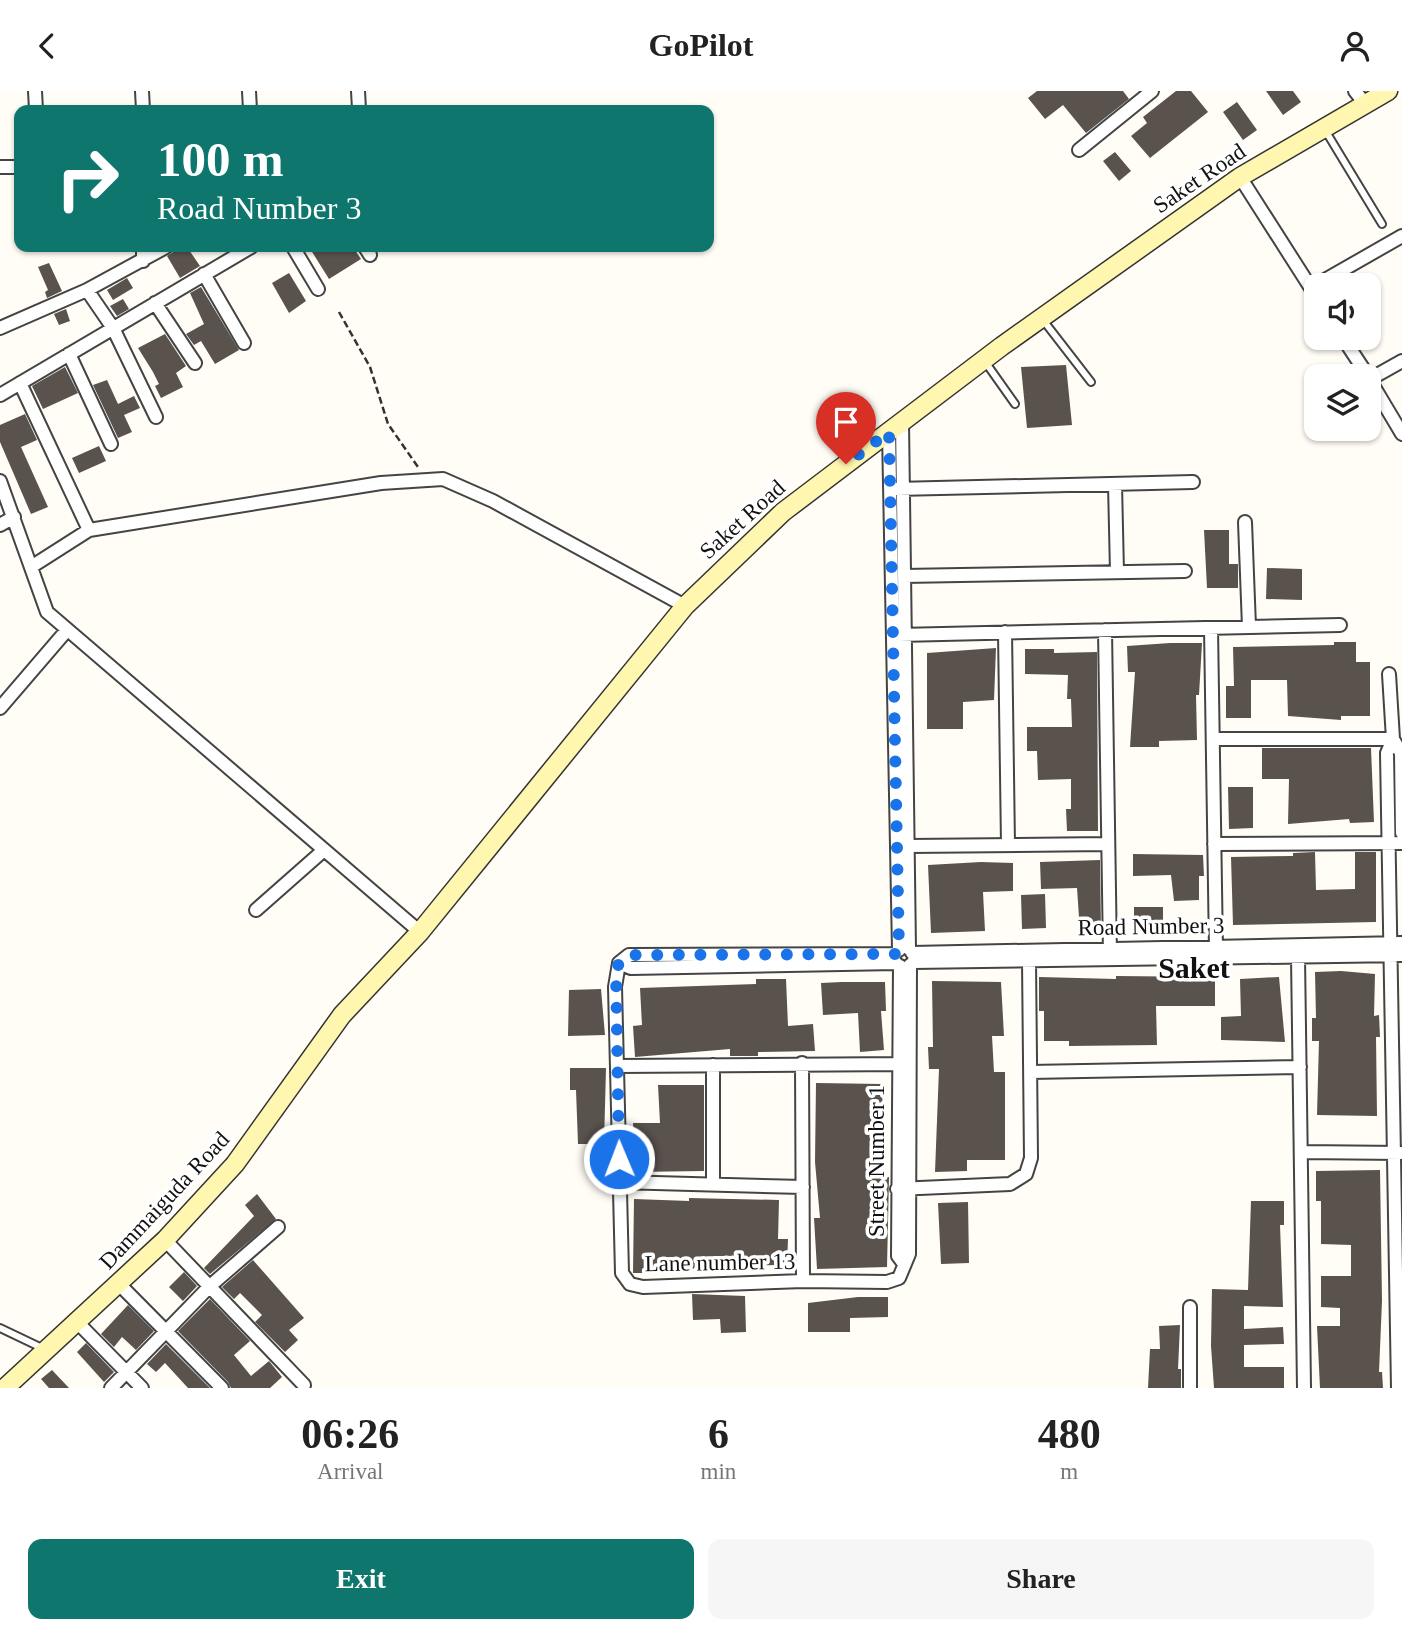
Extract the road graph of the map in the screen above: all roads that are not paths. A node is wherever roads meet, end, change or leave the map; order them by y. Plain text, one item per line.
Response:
1 (1152, 91) edge
2 (1388, 91) edge
3 (1135, 96) edge
4 (1361, 98) edge
5 (1324, 129) junction
6 (1079, 150) dead end
7 (1240, 177) junction
8 (1382, 224) dead end
9 (1402, 236) edge
10 (143, 252) edge
11 (158, 252) edge
12 (242, 252) edge
13 (296, 252) edge
14 (143, 261) junction
15 (1343, 273) edge
16 (204, 274) junction
17 (1304, 278) edge
18 (318, 289) dead end
19 (87, 290) junction
20 (155, 303) junction
21 (1041, 318) junction
22 (0, 328) edge
23 (113, 328) junction
24 (244, 343) dead end
25 (69, 354) junction
26 (984, 360) junction
27 (1402, 361) edge
28 (195, 363) dead end
29 (1381, 371) edge
30 (1091, 382) dead end
31 (20, 383) junction
32 (0, 394) edge
33 (1381, 398) edge
34 (1015, 404) dead end
35 (156, 417) dead end
36 (895, 427) junction
37 (1402, 434) edge
38 (111, 443) dead end
39 (0, 481) edge
40 (1193, 482) dead end
41 (1115, 484) junction
42 (896, 489) junction
43 (15, 517) junction
44 (1245, 522) dead end
45 (0, 525) edge
46 (89, 530) junction
47 (32, 567) junction
48 (1185, 571) dead end
49 (1117, 572) junction
50 (904, 576) junction
51 (685, 606) junction
52 (1340, 625) dead end
53 (1249, 627) junction
54 (1211, 628) junction
55 (67, 630) junction
56 (1105, 630) junction
57 (1005, 632) junction
58 (899, 635) junction
59 (1389, 674) dead end
60 (0, 708) edge
61 (1213, 739) junction
62 (1393, 739) junction
63 (1402, 833) edge
64 (1396, 843) edge
65 (1107, 844) junction
66 (1214, 844) junction
67 (1008, 845) junction
68 (909, 846) junction
69 (324, 850) junction
70 (256, 910) dead end
71 (420, 932) junction
72 (1397, 949) edge
73 (1216, 952) junction
74 (1110, 954) junction
75 (1298, 957) junction
76 (904, 958) junction
77 (1029, 961) junction
78 (1397, 994) edge
79 (802, 1063) junction
80 (897, 1063) junction
81 (912, 1063) junction
82 (713, 1065) junction
83 (618, 1066) junction
84 (1300, 1067) junction
85 (1030, 1072) junction
86 (1301, 1152) junction
87 (1398, 1153) edge
88 (619, 1182) junction
89 (713, 1185) junction
90 (803, 1187) junction
91 (903, 1188) junction
92 (278, 1227) dead end
93 (166, 1240) junction
94 (904, 1264) joint
95 (803, 1281) junction
96 (119, 1284) junction
97 (210, 1286) junction
98 (1190, 1307) dead end
99 (1399, 1316) edge
100 (78, 1323) junction
101 (0, 1328) edge
102 (168, 1333) junction
103 (47, 1350) junction
104 (127, 1372) junction
105 (304, 1385) dead end
106 (5, 1388) edge
107 (111, 1388) edge
108 (142, 1388) edge
109 (222, 1388) edge
110 (1191, 1388) edge
111 (1304, 1388) edge
112 (1398, 1388) edge

1 - 3 street
2 - 4 street, Saket Road
3 - 6 street
4 - 5 street, Saket Road
5 - 7 street, Saket Road
5 - 8 lane
7 - 17 street
7 - 21 street, Saket Road
9 - 15 street
10 - 14 street
11 - 14 street
12 - 16 street
13 - 18 street
14 - 19 street
16 - 20 street
16 - 24 street
19 - 22 street
19 - 23 street
20 - 23 street
20 - 28 street
21 - 26 street, Saket Road
21 - 30 lane
23 - 25 street
23 - 35 street
25 - 31 street
25 - 38 street
26 - 34 lane
26 - 36 street, Saket Road
27 - 29 street
31 - 32 street
31 - 46 street
33 - 37 street
36 - 42 street, Street Number 1
36 - 51 street, Saket Road
39 - 43 street
40 - 41 street
41 - 42 street
41 - 49 street
42 - 50 street, Street Number 1
42 - 58 street, Street Number 1
43 - 45 street
43 - 47 street
44 - 53 street
46 - 47 street
46 - 51 street
47 - 55 street
48 - 49 street
49 - 50 street
50 - 58 street, Street Number 1
51 - 71 street, Saket Road
52 - 53 street
53 - 54 street
54 - 56 street
54 - 61 street
55 - 60 street
55 - 69 street
56 - 57 street
56 - 65 street
57 - 58 street
57 - 67 street
58 - 68 street, Street Number 1
58 - 76 street, Street Number 1
59 - 62 street
61 - 62 street
61 - 66 street
62 - 63 street
62 - 64 street
64 - 66 street
64 - 72 street
65 - 67 street
65 - 74 street
66 - 73 street
67 - 68 street
68 - 76 street, Street Number 1
69 - 70 street
69 - 71 street
71 - 93 street, Dammaiguda Road
72 - 73 street, Road Number 3
72 - 75 street, Road Number 3
72 - 78 street
73 - 74 street, Road Number 3
73 - 75 street, Road Number 3
74 - 76 street, Road Number 3
74 - 77 street, Road Number 3
75 - 84 street
76 - 77 street, Road Number 3
76 - 80 street, Street Number 1
76 - 81 street, Street Number 1
76 - 83 street, Road Number 3
77 - 85 street
78 - 87 street
79 - 80 street
79 - 82 street
79 - 90 street
80 - 81 street
80 - 91 street, Street Number 1
81 - 91 street, Street Number 1
82 - 83 street
82 - 89 street
83 - 88 street
84 - 85 street
84 - 86 street
85 - 91 street
86 - 87 street
86 - 111 street
87 - 99 street
88 - 89 street
88 - 95 street, Lane number 13
89 - 90 street
90 - 95 street
91 - 94 street, Street Number 1
92 - 97 street
93 - 96 street, Dammaiguda Road
93 - 97 street
94 - 95 street, Lane number 13
96 - 100 street, Dammaiguda Road
96 - 102 street
97 - 102 street
97 - 105 street
98 - 110 street
99 - 112 street
100 - 103 street, Dammaiguda Road
100 - 104 street
101 - 103 lane
102 - 104 street
102 - 109 street
103 - 106 street, Dammaiguda Road
104 - 107 street
104 - 108 street

